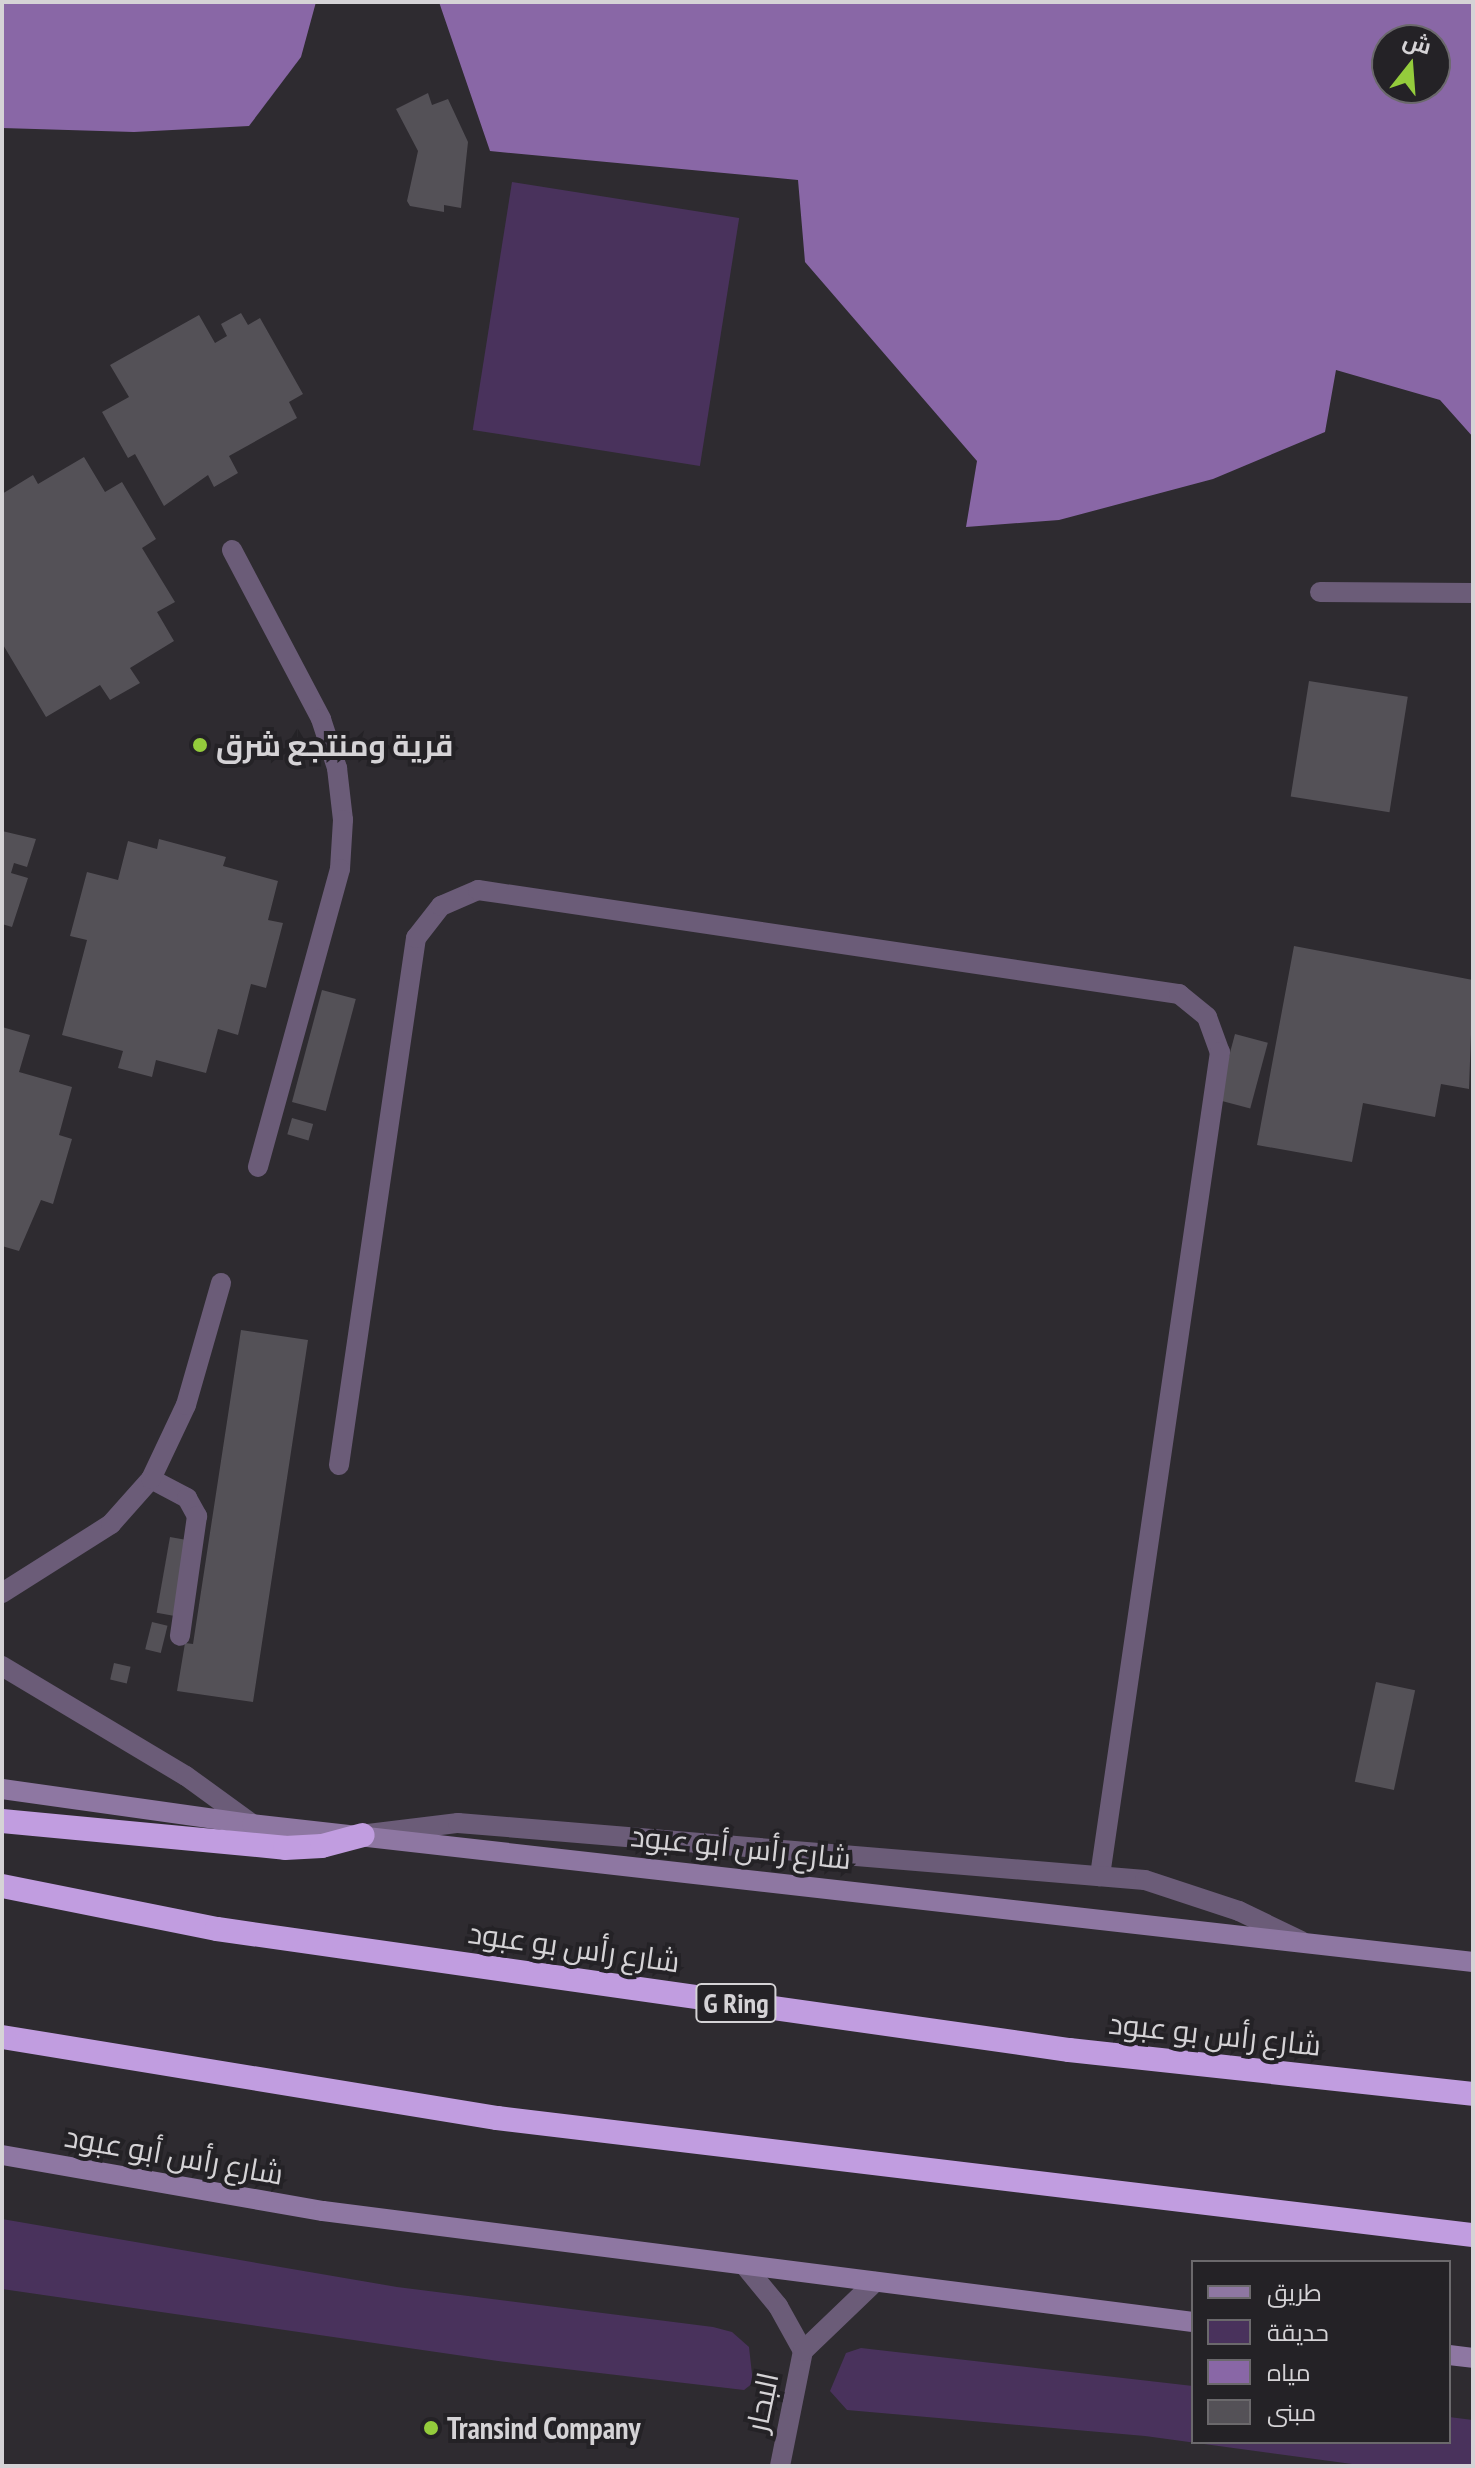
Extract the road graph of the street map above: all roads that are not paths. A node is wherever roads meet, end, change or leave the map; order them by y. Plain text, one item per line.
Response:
1 (232, 550) dead end
2 (1320, 592) dead end
3 (1473, 593) edge
4 (258, 1167) dead end
5 (221, 1283) dead end
6 (339, 1465) dead end
7 (151, 1479) junction
8 (2, 1593) edge
9 (180, 1636) dead end
10 (2, 1666) edge
11 (2, 1789) edge
12 (2, 1821) edge
13 (252, 1824) junction
14 (363, 1835) junction
15 (1100, 1876) junction
16 (2, 1886) edge
17 (1301, 1941) junction
18 (1473, 1962) edge
19 (2, 2037) edge
20 (1473, 2094) edge
21 (2, 2155) edge
22 (1473, 2235) edge
23 (745, 2266) junction
24 (875, 2282) junction
25 (1191, 2322) edge
26 (803, 2351) junction
27 (1451, 2355) edge
28 (1473, 2358) edge
29 (780, 2466) edge

1 - 4 street
2 - 3 street
5 - 7 street
6 - 15 street
7 - 8 street
7 - 9 street
10 - 13 street
11 - 13 street, شارع رأس أبو عبود
12 - 14 highway
13 - 14 street, شارع رأس أبو عبود
14 - 15 street
14 - 17 street, شارع رأس أبو عبود
15 - 17 street
16 - 20 highway, شارع رأس بو عبود / G Ring
17 - 18 street, شارع رأس أبو عبود
19 - 22 highway
21 - 23 street, شارع رأس أبو عبود
23 - 24 street, شارع رأس أبو عبود
23 - 26 street, البحار
24 - 25 street, شارع رأس أبو عبود
24 - 26 street, البحار
26 - 29 street, البحار
27 - 28 street

